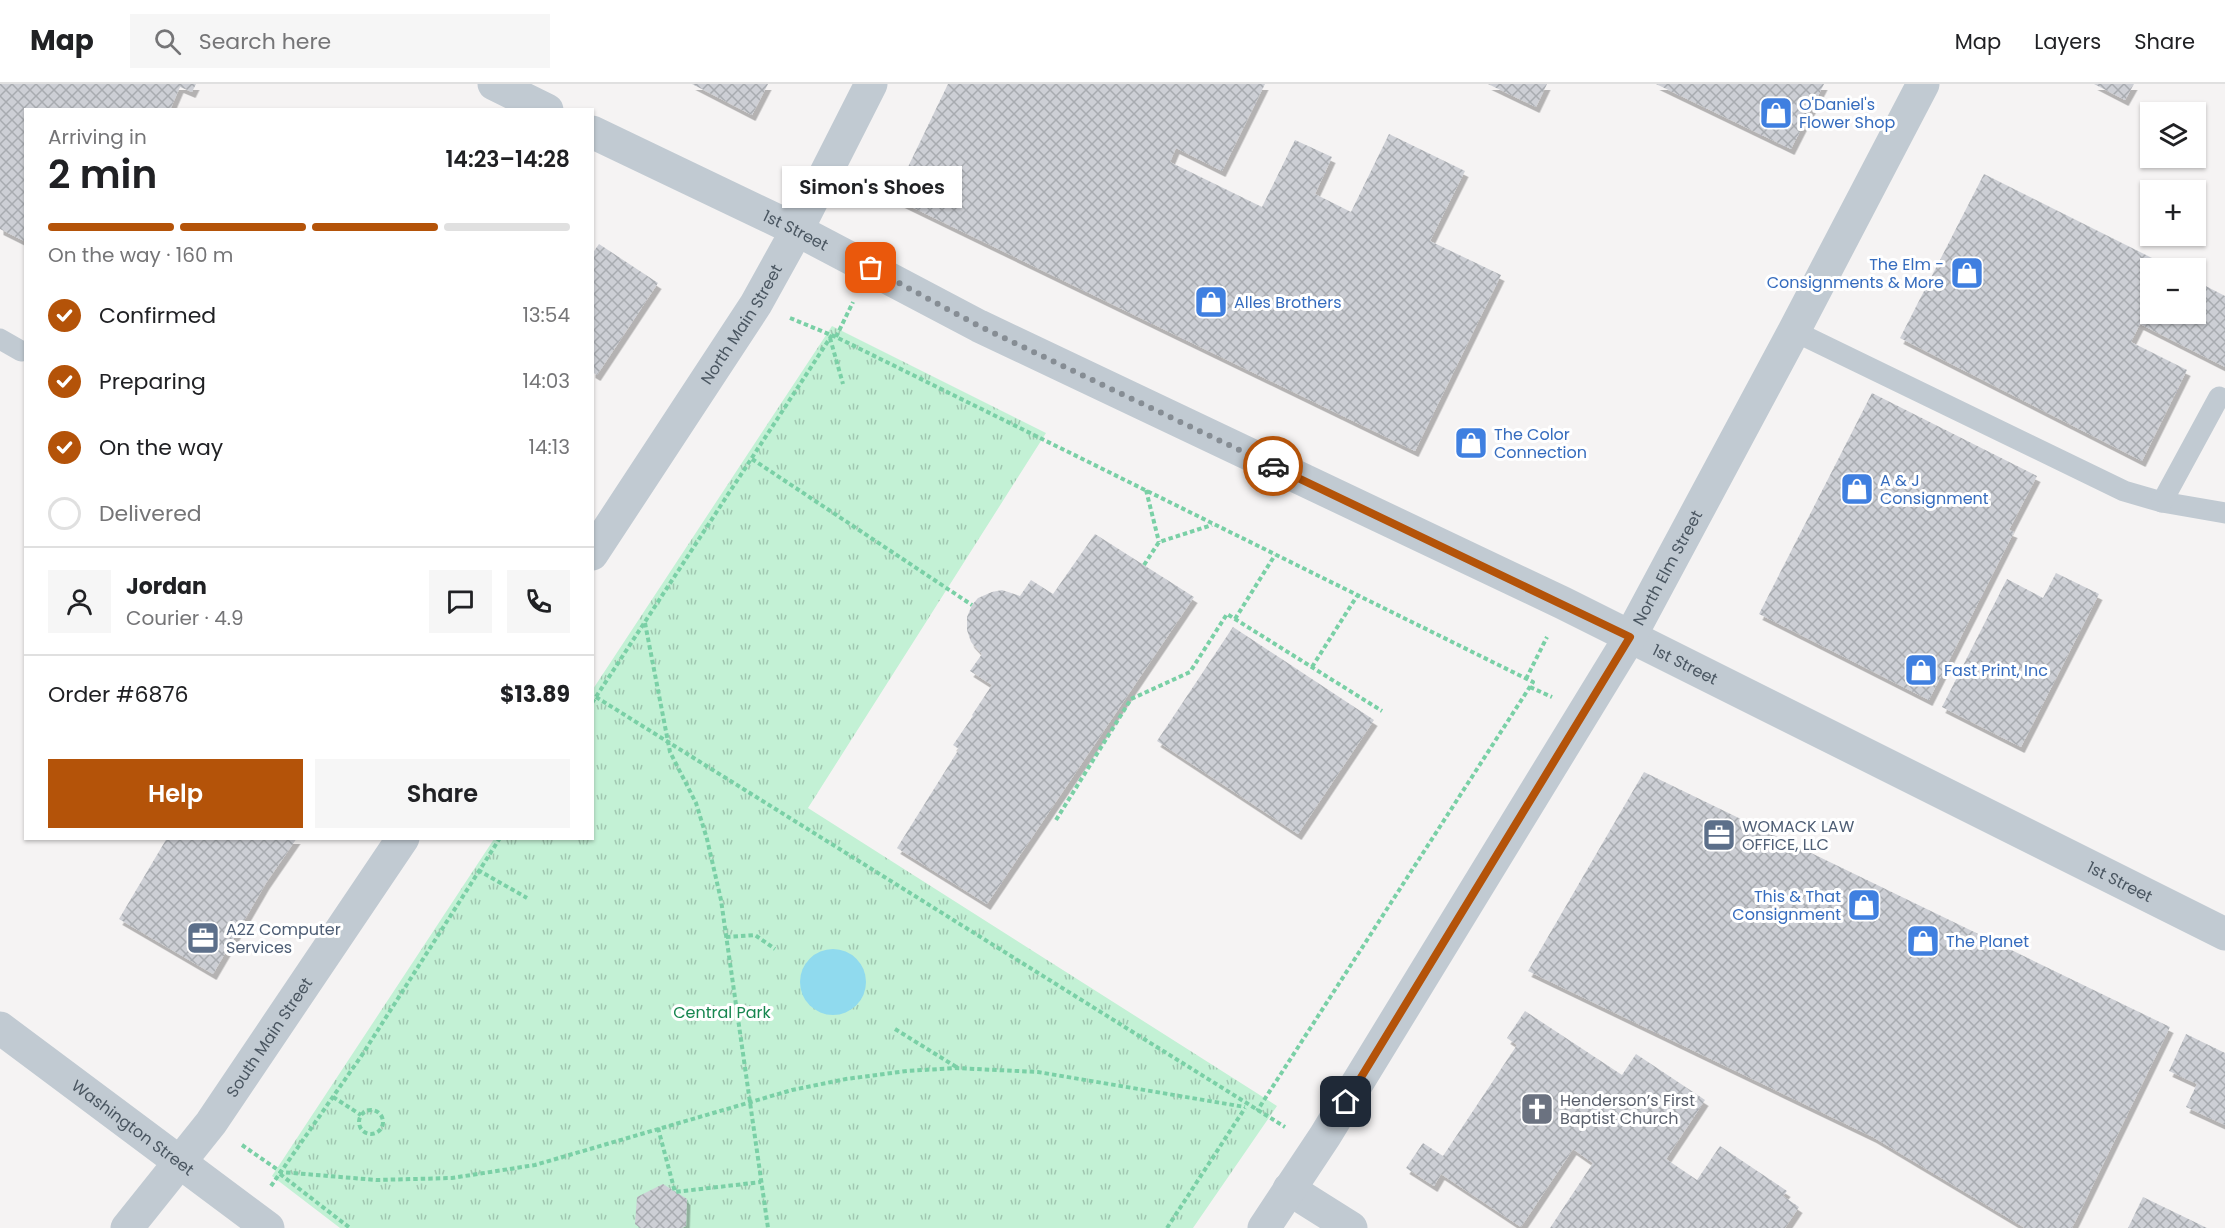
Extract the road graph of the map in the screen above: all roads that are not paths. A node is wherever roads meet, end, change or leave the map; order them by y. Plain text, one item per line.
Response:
1 (494, 84) edge
2 (871, 84) edge
3 (1923, 84) edge
4 (543, 108) edge
5 (594, 133) edge
6 (797, 230) junction
7 (1794, 331) junction
8 (0, 339) edge
9 (21, 351) dead end
10 (2219, 397) dead end
11 (2162, 502) junction
12 (2225, 513) edge
13 (594, 551) edge
14 (1630, 637) junction
15 (403, 840) edge
16 (2225, 934) edge
17 (0, 1028) edge
18 (181, 1162) junction
19 (1289, 1189) junction
20 (127, 1228) edge
21 (268, 1228) edge
22 (1264, 1228) edge
23 (1351, 1228) edge

1 - 4 street
2 - 6 street, North Main Street
3 - 7 street, North Elm Street
5 - 6 street, 1st Street
6 - 13 street, North Main Street
6 - 14 street, 1st Street
7 - 11 lane
7 - 14 street, North Elm Street
8 - 9 lane
10 - 11 lane
11 - 12 lane
14 - 16 street, 1st Street
14 - 19 street, North Elm Street
15 - 18 street, South Main Street
17 - 18 street, Washington Street
18 - 20 street, South Main Street
18 - 21 street, Washington Street
19 - 22 street, North Elm Street
19 - 23 street

